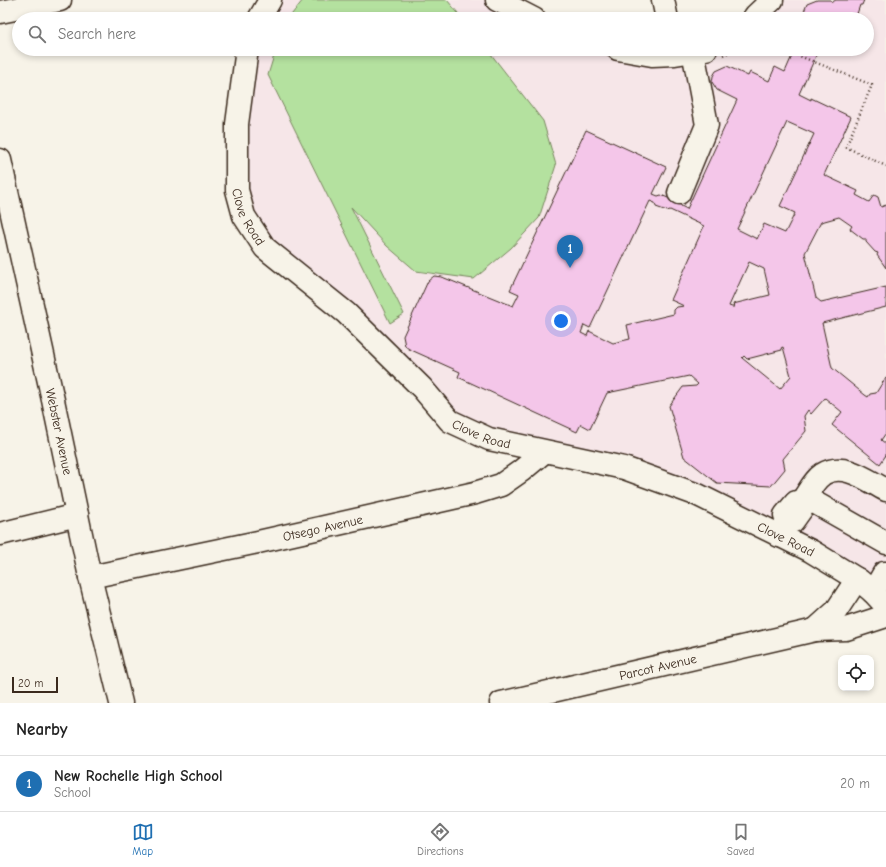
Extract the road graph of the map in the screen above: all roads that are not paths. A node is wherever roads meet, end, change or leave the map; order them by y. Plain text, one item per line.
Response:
1 (60, 0) edge
2 (250, 0) edge
3 (270, 0) edge
4 (497, 0) edge
5 (663, 0) edge
6 (772, 0) edge
7 (0, 12) edge
8 (249, 12) edge
9 (263, 12) edge
10 (520, 12) edge
11 (666, 12) edge
12 (759, 12) edge
13 (246, 56) edge
14 (688, 56) edge
15 (0, 160) edge
16 (679, 193) dead end
17 (544, 452) junction
18 (886, 490) edge
19 (804, 499) junction
20 (77, 515) junction
21 (783, 529) junction
22 (0, 534) edge
23 (886, 544) edge
24 (885, 569) edge
25 (90, 577) junction
26 (872, 592) edge
27 (886, 616) edge
28 (815, 630) junction
29 (121, 703) edge
30 (501, 703) edge

1 - 7 street
2 - 8 street
3 - 9 street
4 - 10 street
5 - 11 street
6 - 12 street
13 - 17 street, Clove Road
14 - 16 street
15 - 20 street, Webster Avenue
17 - 21 street, Clove Road
17 - 25 street, Otsego Avenue
18 - 19 street
19 - 21 street
19 - 23 street
20 - 22 street
20 - 25 street, Webster Avenue
21 - 26 street, Clove Road
24 - 26 street, Parcot Avenue
25 - 29 street, Webster Avenue
26 - 28 street, Parcot Avenue
27 - 28 street, Parcot Avenue
28 - 30 street, Parcot Avenue

